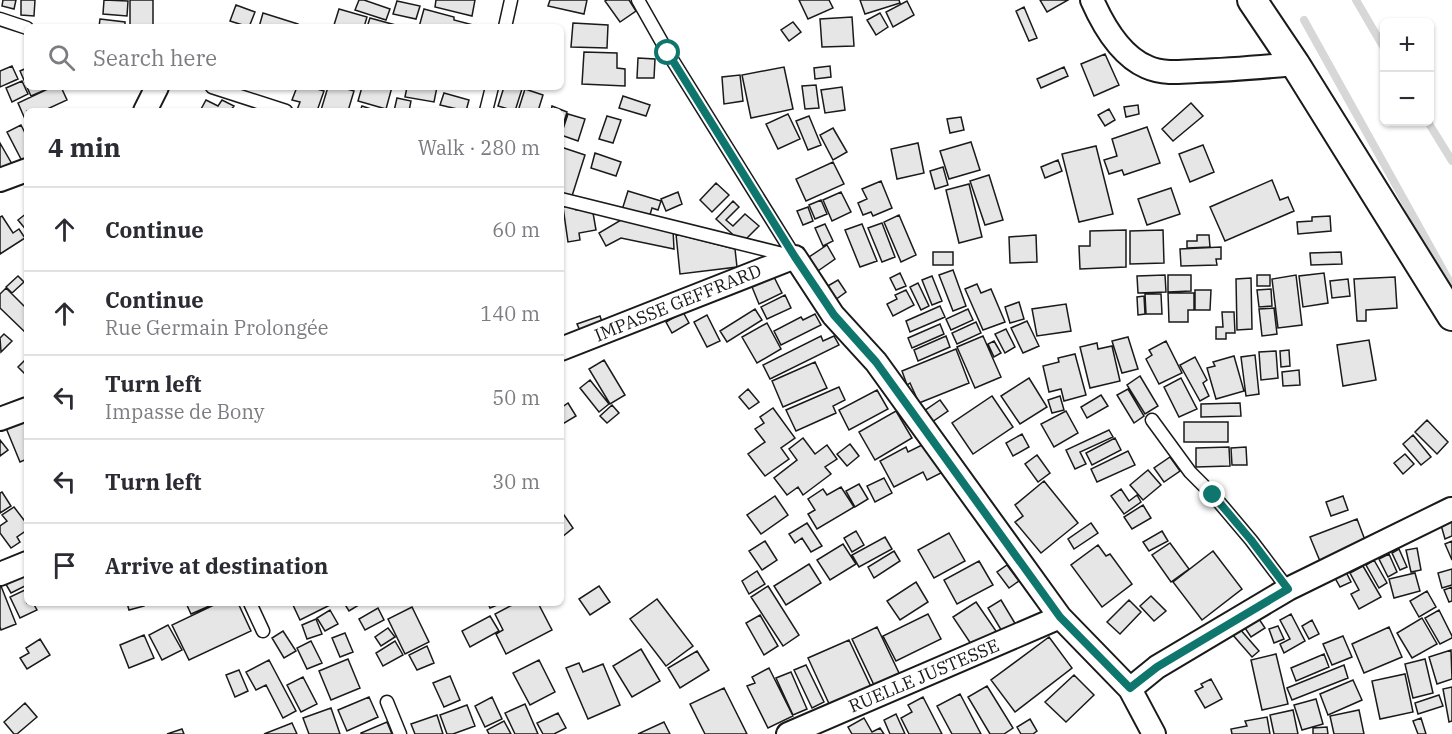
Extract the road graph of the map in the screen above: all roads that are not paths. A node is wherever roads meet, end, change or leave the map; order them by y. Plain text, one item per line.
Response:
1 (511, 0) edge
2 (638, 0) edge
3 (1092, 0) edge
4 (1252, 0) edge
5 (0, 19) edge
6 (506, 24) edge
7 (24, 26) edge
8 (1295, 64) junction
9 (156, 90) edge
10 (221, 90) edge
11 (491, 90) edge
12 (146, 108) edge
13 (277, 108) edge
14 (487, 108) edge
15 (24, 171) edge
16 (0, 180) edge
17 (564, 200) edge
18 (795, 257) junction
19 (1452, 316) edge
20 (564, 349) edge
21 (24, 410) edge
22 (0, 419) edge
23 (1152, 420) dead end
24 (1451, 509) edge
25 (24, 564) edge
26 (0, 574) edge
27 (1288, 589) junction
28 (251, 606) edge
29 (1060, 617) junction
30 (263, 631) dead end
31 (1130, 688) junction
32 (387, 702) dead end
33 (400, 734) edge
34 (788, 734) edge
35 (1154, 734) edge

1 - 6 lane
2 - 18 lane
3 - 8 street
4 - 8 street
5 - 7 lane
8 - 19 street
9 - 12 street
10 - 13 lane
11 - 14 lane
15 - 16 street
17 - 18 lane
18 - 20 street, IMPASSE GEFFRARD
18 - 29 street
21 - 22 street
23 - 27 lane
24 - 27 street
25 - 26 street
27 - 31 street
28 - 30 lane
29 - 31 street
29 - 34 street, RUELLE JUSTESSE
31 - 35 street
32 - 33 lane

